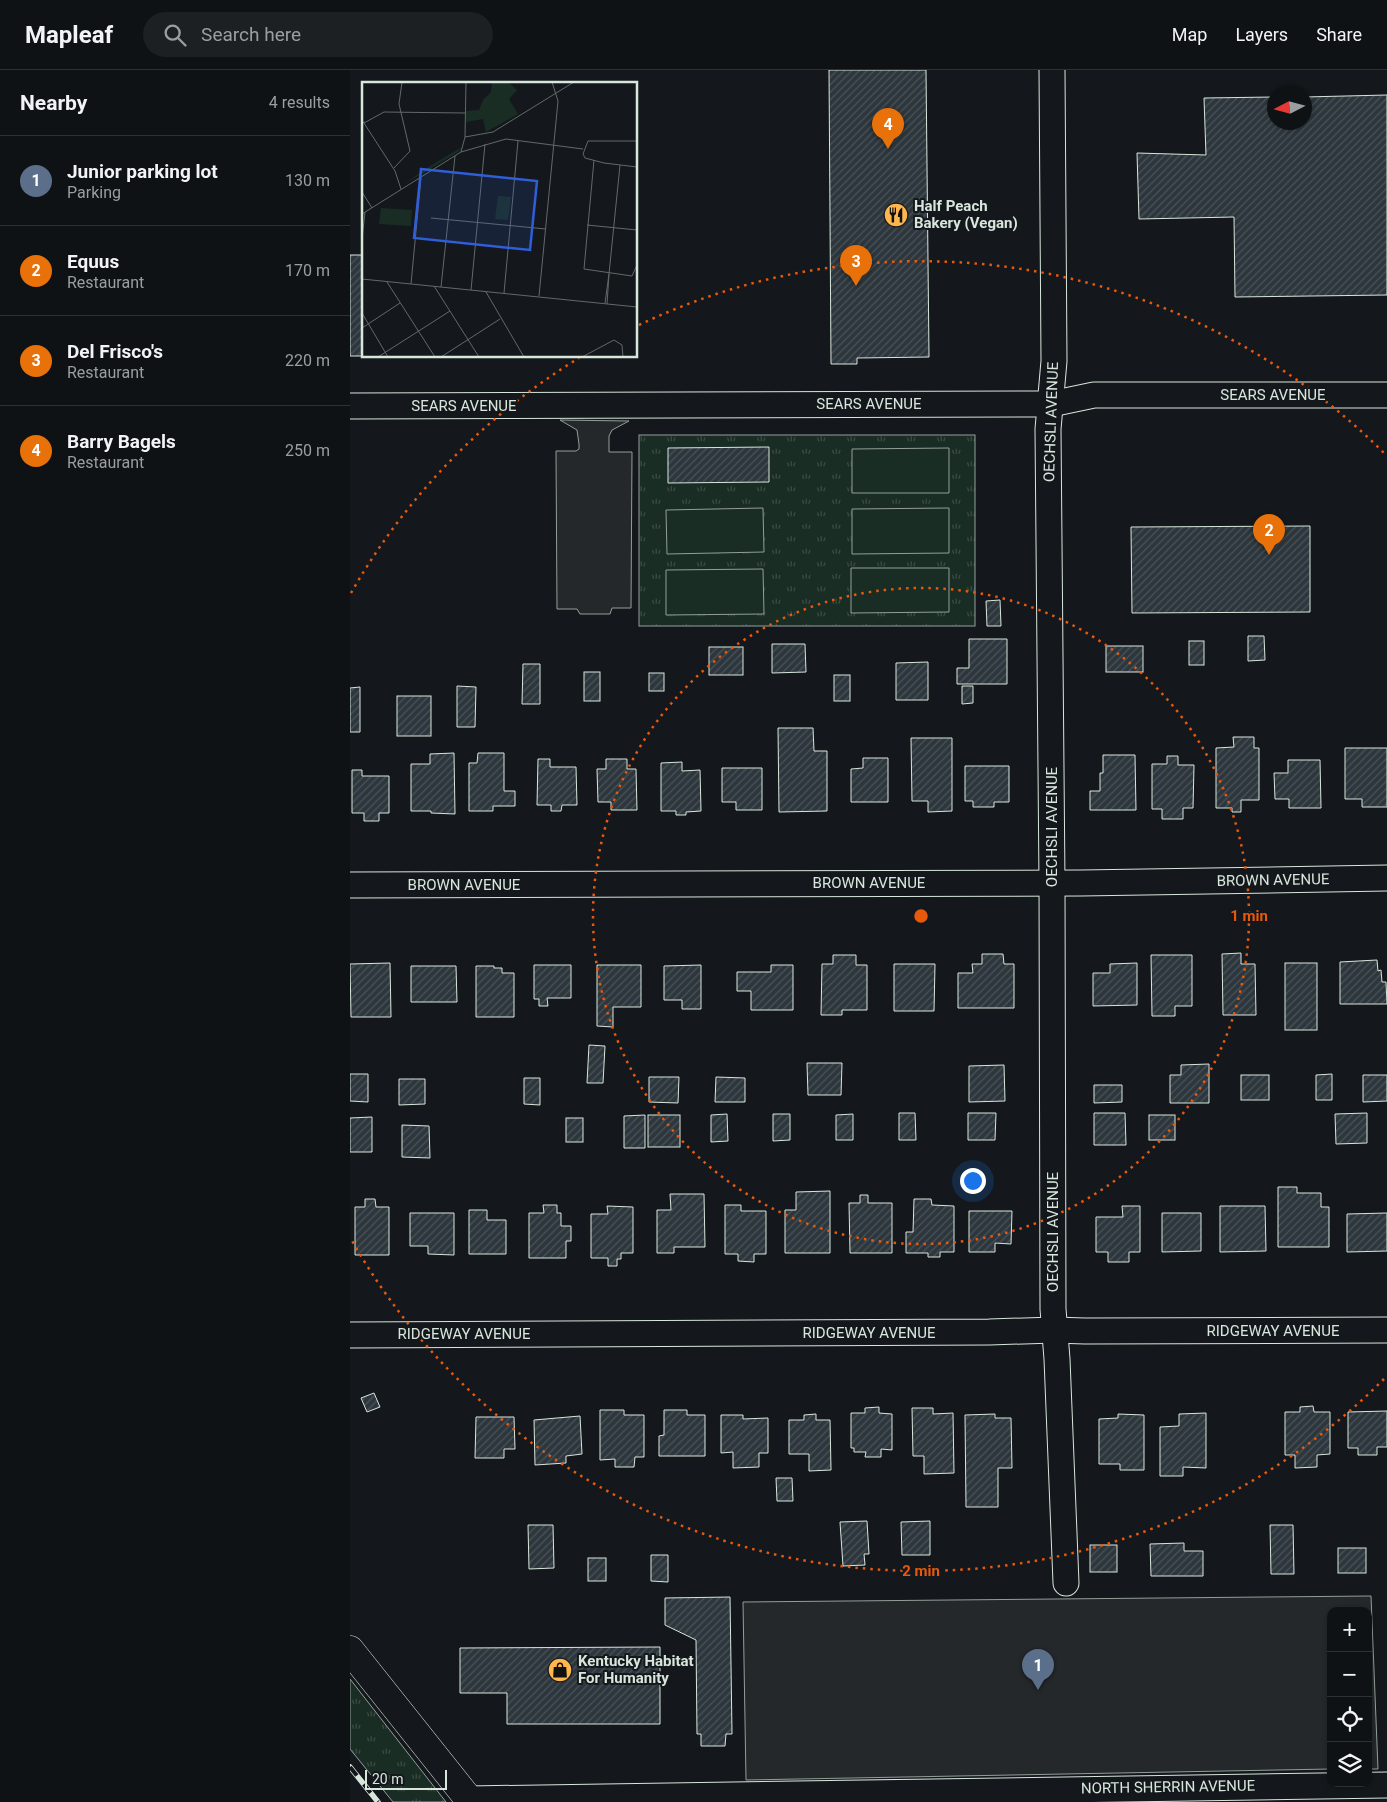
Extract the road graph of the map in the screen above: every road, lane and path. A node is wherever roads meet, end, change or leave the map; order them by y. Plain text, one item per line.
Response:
1 (1052, 70) edge
2 (1387, 395) edge
3 (1051, 404) junction
4 (350, 406) edge
5 (1387, 878) edge
6 (1052, 883) junction
7 (350, 885) edge
8 (1054, 1330) junction
9 (1387, 1330) edge
10 (350, 1335) edge
11 (1066, 1583) dead end
12 (350, 1650) edge
13 (1387, 1785) edge
14 (470, 1800) edge

1 - 3 street, OECHSLI AVENUE
2 - 3 street, SEARS AVENUE
3 - 4 street, SEARS AVENUE
3 - 6 street, OECHSLI AVENUE
5 - 6 street, BROWN AVENUE
6 - 7 street, BROWN AVENUE
6 - 8 street, OECHSLI AVENUE
8 - 9 street, RIDGEWAY AVENUE
8 - 10 street, RIDGEWAY AVENUE
8 - 11 street, OECHSLI AVENUE
12 - 14 main road
13 - 14 street, NORTH SHERRIN AVENUE

